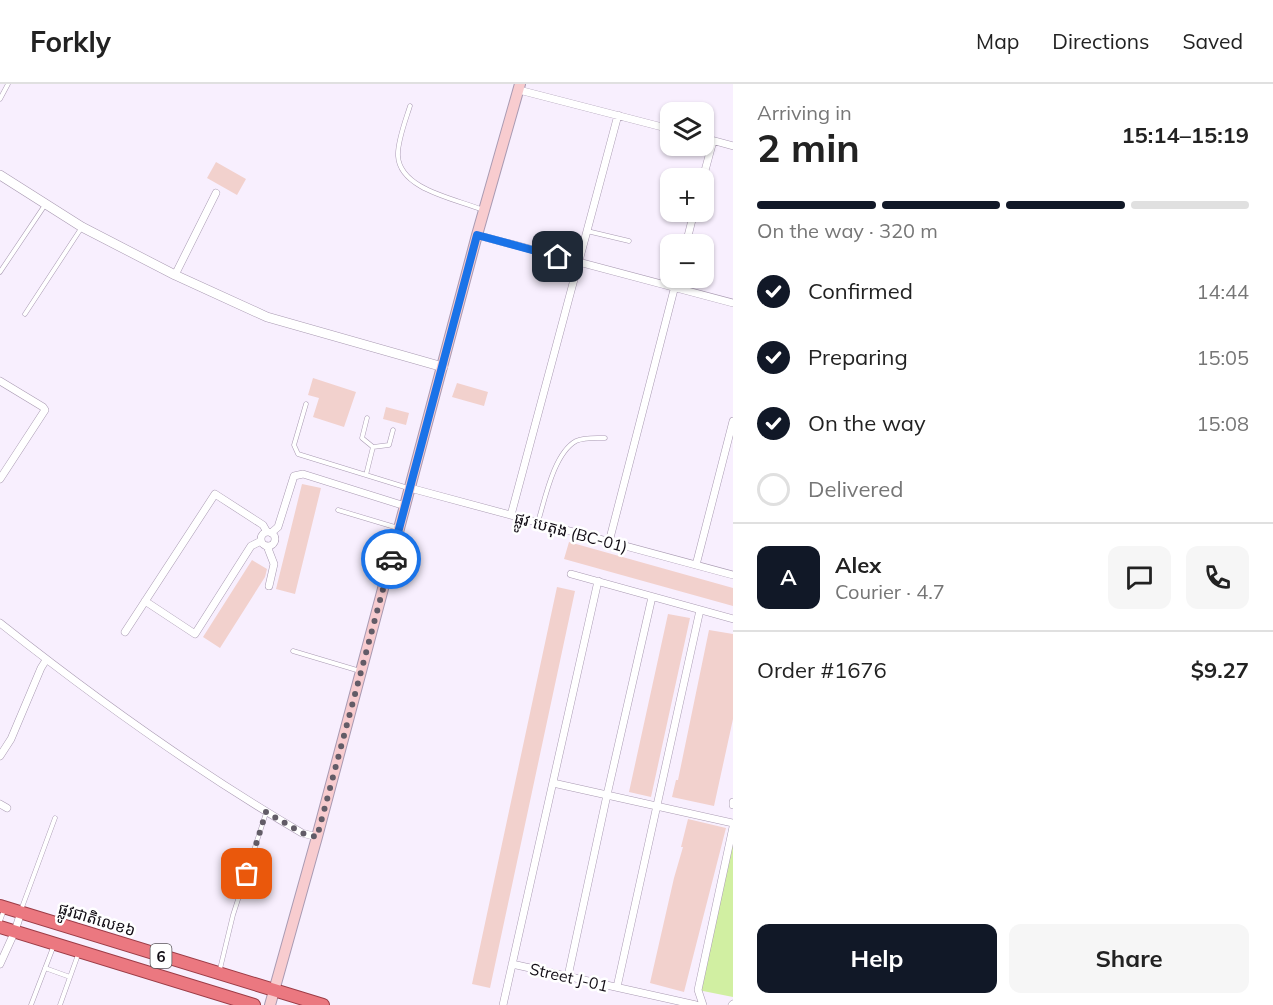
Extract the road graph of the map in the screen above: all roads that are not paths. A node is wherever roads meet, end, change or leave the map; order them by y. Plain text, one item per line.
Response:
1 (8, 84) edge
2 (519, 87) edge
3 (0, 99) edge
4 (410, 106) dead end
5 (618, 115) junction
6 (660, 126) edge
7 (714, 141) edge
8 (733, 146) edge
9 (0, 175) edge
10 (216, 193) dead end
11 (46, 205) junction
12 (484, 210) junction
13 (82, 227) junction
14 (586, 231) junction
15 (477, 235) junction
16 (629, 241) dead end
17 (578, 263) junction
18 (0, 272) edge
19 (175, 274) junction
20 (675, 289) junction
21 (733, 303) edge
22 (25, 314) dead end
23 (443, 367) junction
24 (0, 381) edge
25 (306, 404) dead end
26 (367, 418) dead end
27 (733, 422) edge
28 (393, 430) dead end
29 (605, 438) dead end
30 (373, 447) junction
31 (366, 475) junction
32 (0, 479) edge
33 (410, 488) junction
34 (405, 506) junction
35 (338, 510) dead end
36 (511, 515) junction
37 (538, 523) junction
38 (399, 528) junction
39 (269, 532) junction
40 (609, 542) junction
41 (264, 544) junction
42 (696, 565) junction
43 (571, 574) dead end
44 (733, 576) edge
45 (598, 581) junction
46 (269, 586) dead end
47 (652, 597) junction
48 (145, 601) junction
49 (700, 610) junction
50 (733, 619) edge
51 (0, 623) edge
52 (125, 632) dead end
53 (293, 651) dead end
54 (46, 660) junction
55 (361, 671) junction
56 (0, 756) edge
57 (553, 783) junction
58 (606, 795) junction
59 (656, 806) junction
60 (266, 812) junction
61 (55, 818) dead end
62 (733, 825) edge
63 (317, 837) junction
64 (2, 907) edge
65 (21, 912) junction
66 (0, 921) edge
67 (0, 927) edge
68 (15, 931) junction
69 (55, 944) junction
70 (79, 951) junction
71 (0, 964) edge
72 (512, 964) junction
73 (45, 968) junction
74 (219, 973) junction
75 (568, 976) junction
76 (70, 977) junction
77 (617, 987) junction
78 (274, 990) junction
79 (215, 999) edge
80 (287, 1000) edge
81 (31, 1005) edge
82 (60, 1005) edge
83 (254, 1005) edge
84 (270, 1005) edge
85 (323, 1005) edge
86 (503, 1005) edge
87 (696, 1005) edge
88 (703, 1005) edge

1 - 3 lane
2 - 5 street
2 - 12 main road
4 - 12 lane
5 - 6 street
5 - 14 street
7 - 8 street
9 - 11 street
10 - 19 street
11 - 13 street
11 - 18 lane
12 - 15 main road
13 - 19 street
13 - 22 lane
14 - 16 lane
14 - 17 street
15 - 17 street
15 - 23 main road
17 - 20 street
17 - 36 street
19 - 23 street
20 - 21 street
20 - 40 street
23 - 33 main road
24 - 32 street
25 - 31 lane
26 - 30 lane
27 - 42 street
28 - 30 lane
29 - 37 lane
30 - 31 lane
31 - 33 lane
33 - 34 main road
33 - 36 street, ផ្លូវ បេតុង (BC-01)
34 - 38 main road
34 - 39 street
35 - 38 lane
36 - 37 street, ផ្លូវ បេតុង (BC-01)
37 - 40 street, ផ្លូវ បេតុង (BC-01)
38 - 55 main road
39 - 41 street
39 - 41 street
39 - 48 street
40 - 42 street, ផ្លូវ បេតុង (BC-01)
41 - 46 street
41 - 48 street
42 - 44 street, ផ្លូវ បេតុង (BC-01)
43 - 45 street
45 - 47 street
45 - 57 street
47 - 49 street
47 - 58 street
48 - 52 street
49 - 50 street
49 - 59 street
51 - 54 street
53 - 55 lane
54 - 56 street
54 - 60 street
55 - 63 main road
57 - 58 street
57 - 72 street
58 - 59 street
58 - 75 street
59 - 62 street
59 - 77 street
60 - 63 street
60 - 74 lane
61 - 65 lane
62 - 88 street
63 - 78 main road
64 - 65 highway, ផ្លូវជាតិលេខ៦ / 6
64 - 66 lane
65 - 68 street
65 - 74 highway, ផ្លូវជាតិលេខ៦ / 6
67 - 68 highway, 6
68 - 69 highway, 6
68 - 71 street
69 - 70 highway, 6
69 - 73 lane
70 - 76 lane
70 - 79 highway, 6
72 - 75 street, Street J-01
72 - 86 street
73 - 76 lane
73 - 81 lane
74 - 78 highway, ផ្លូវជាតិលេខ៦ / 6
75 - 77 street, Street J-01
76 - 82 lane
77 - 87 street, Street J-01
78 - 80 highway, ផ្លូវជាតិលេខ៦ / 6
78 - 84 main road
79 - 83 highway, 6
80 - 85 highway, ផ្លូវជាតិលេខ៦ / 6

